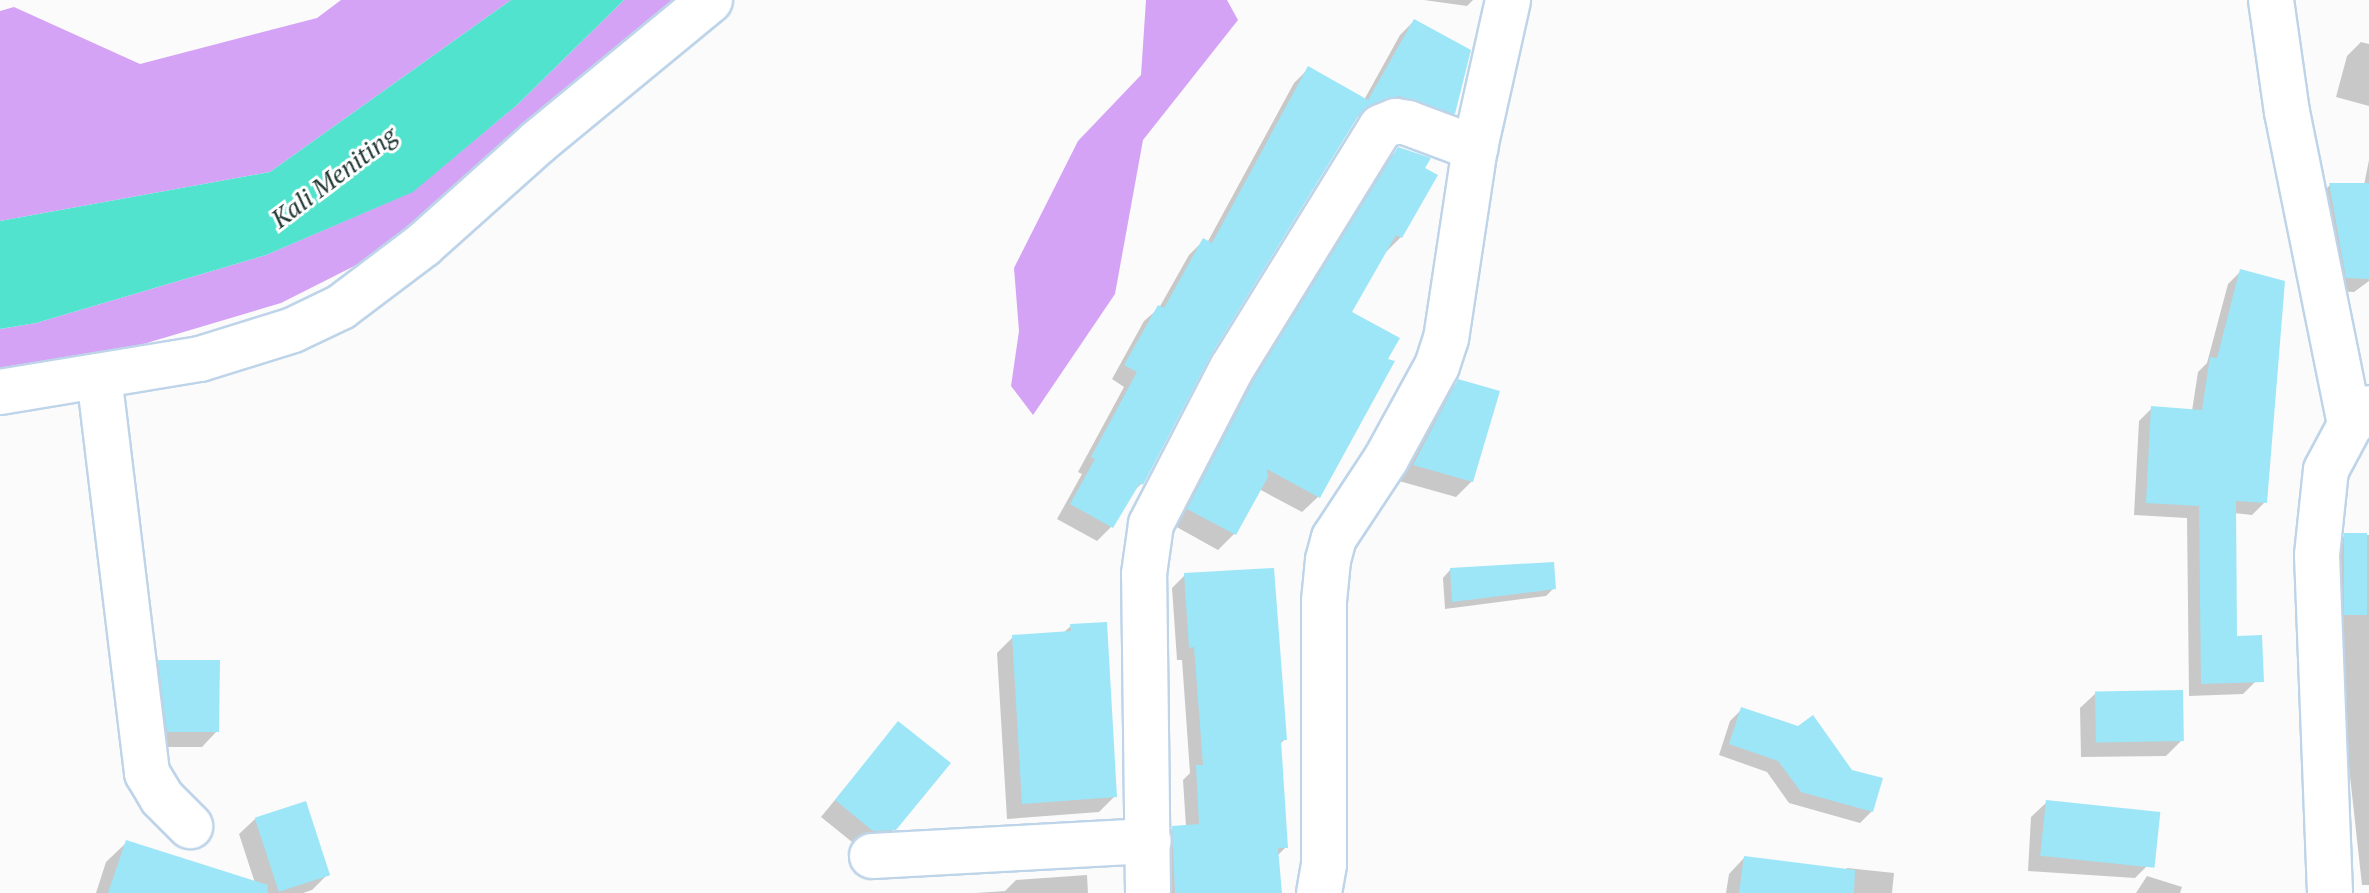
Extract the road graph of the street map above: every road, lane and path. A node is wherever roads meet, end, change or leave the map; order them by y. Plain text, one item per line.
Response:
1 (710, 0) edge
2 (1508, 0) edge
3 (2271, 0) edge
4 (1475, 148) junction
5 (99, 376) junction
6 (0, 392) edge
7 (2360, 416) edge
8 (190, 826) dead end
9 (1149, 841) junction
10 (872, 856) dead end
11 (1148, 893) edge
12 (1319, 893) edge
13 (2330, 893) edge

1 - 5 street
2 - 4 street
3 - 7 street
4 - 9 street
4 - 12 street
5 - 6 street
5 - 8 street
7 - 13 street
9 - 10 street
9 - 11 street

